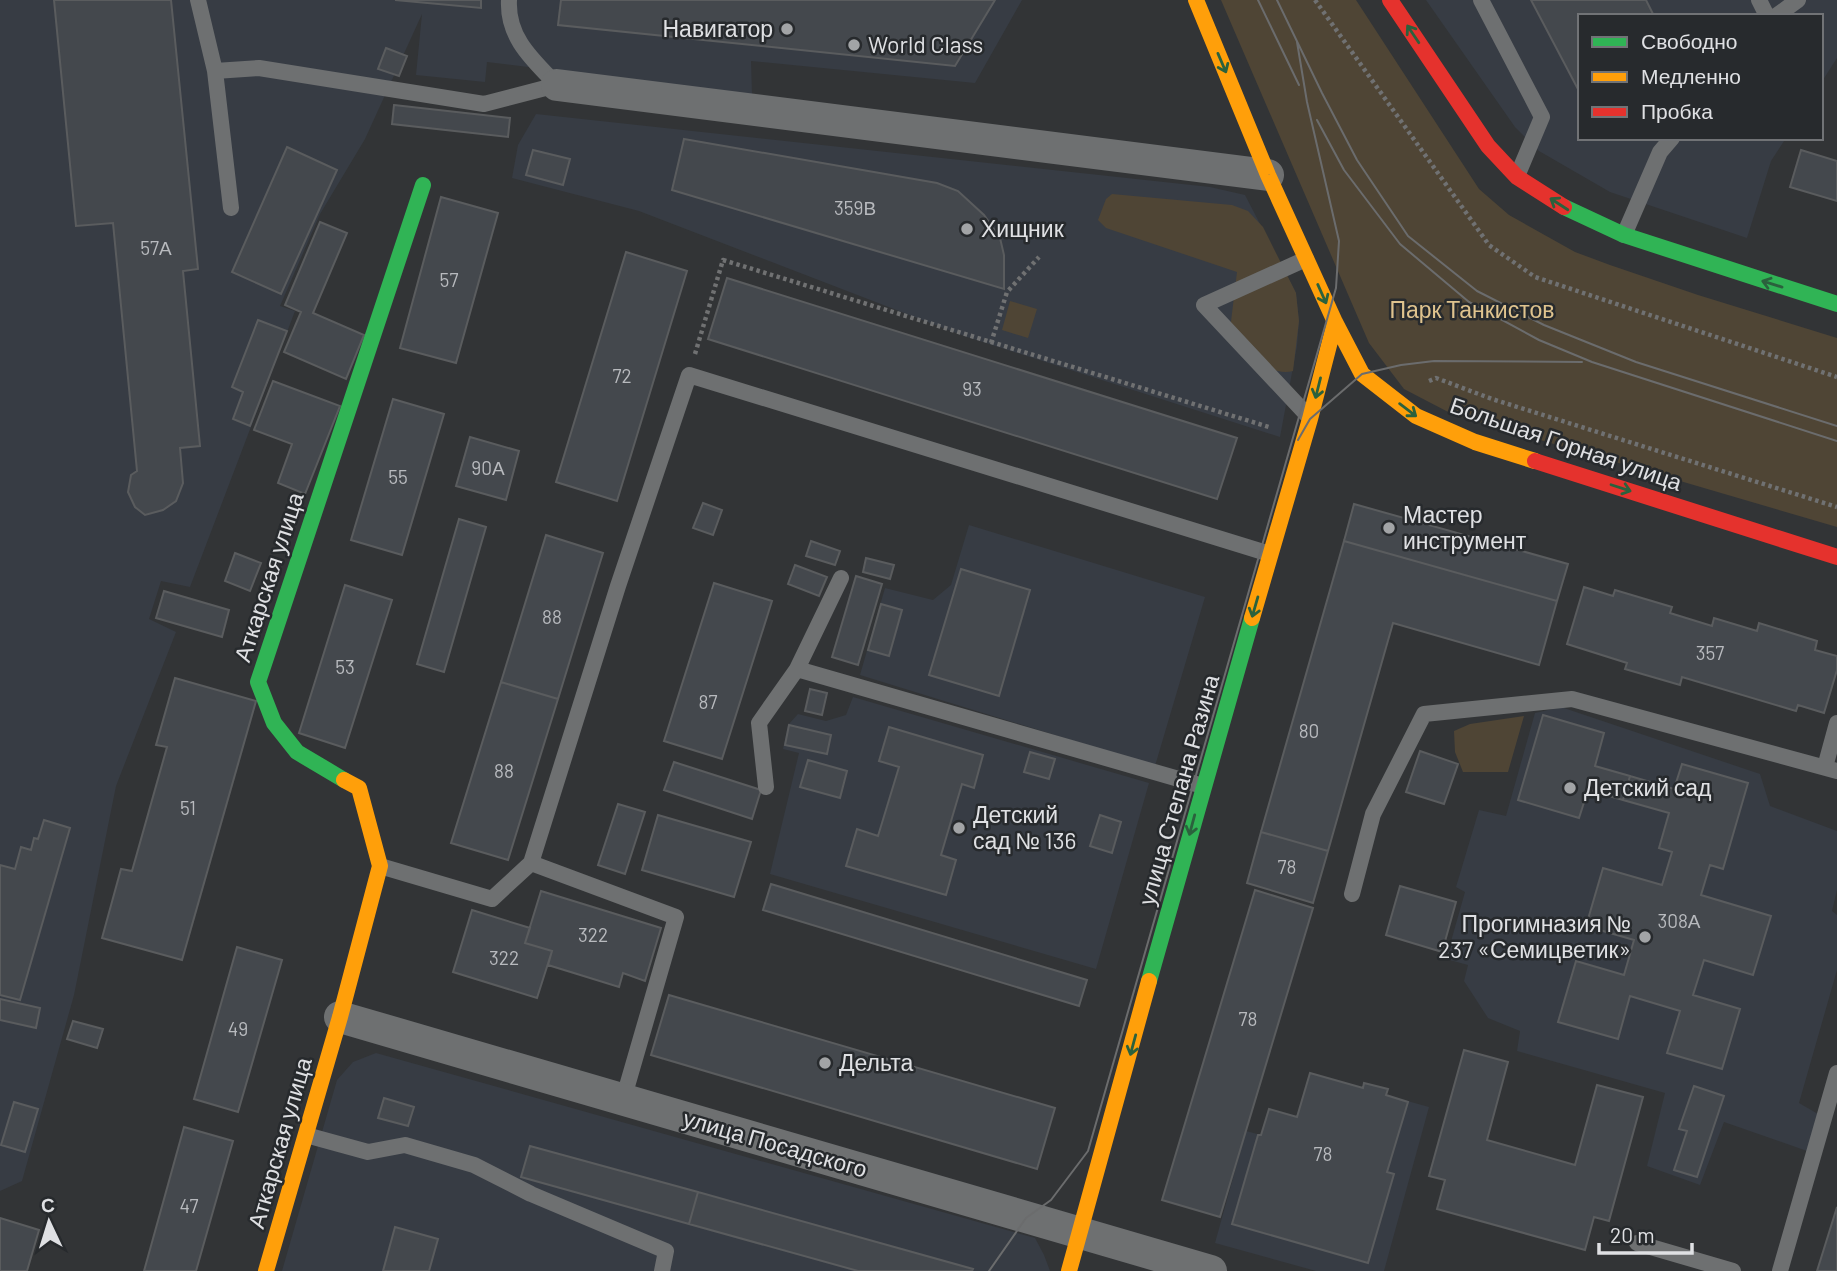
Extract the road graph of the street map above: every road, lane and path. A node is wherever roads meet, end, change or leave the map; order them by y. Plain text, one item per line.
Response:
1 (198, 0) edge
2 (509, 0) edge
3 (1196, 0) edge
4 (1390, 0) edge
5 (1480, 0) edge
6 (1798, 0) edge
7 (1779, 14) edge
8 (215, 71) junction
9 (557, 85) junction
10 (1670, 140) edge
11 (1268, 175) junction
12 (1517, 177) junction
13 (423, 185) dead end
14 (231, 208) dead end
15 (1624, 235) junction
16 (1040, 257) dead end
17 (1306, 259) junction
18 (1837, 304) edge
19 (1335, 322) junction
20 (991, 343) junction
21 (689, 375) junction
22 (1406, 408) junction
23 (1310, 419) junction
24 (1269, 427) dead end
25 (1837, 507) edge
26 (1270, 554) junction
27 (1837, 557) edge
28 (841, 578) dead end
29 (797, 669) junction
30 (1837, 723) edge
31 (1831, 769) edge
32 (1203, 786) junction
33 (766, 787) dead end
34 (531, 863) junction
35 (380, 866) junction
36 (1352, 894) dead end
37 (340, 1017) junction
38 (1837, 1073) edge
39 (623, 1100) junction
40 (1832, 1109) edge
41 (306, 1135) junction
42 (1079, 1233) junction
43 (1637, 1243) dead end
44 (266, 1271) edge
45 (662, 1271) edge
46 (1069, 1271) edge
47 (1211, 1271) edge
48 (1733, 1271) edge
49 (1780, 1271) edge

1 - 8 lane
2 - 9 lane
3 -> 11 street, Большая Горная улица
12 -> 4 street
5 - 12 lane
6 - 7 lane
8 - 9 lane
8 - 14 lane
9 - 11 street
10 - 15 lane
11 - 17 street, Большая Горная улица
15 -> 12 street
13 - 35 street, Аткарская улица
18 -> 15 street
16 - 20 path
17 -> 19 street, Большая Горная улица
17 - 23 lane
19 - 22 street, Большая Горная улица
19 -> 23 street, улица Степана Разина
20 - 21 path
20 - 24 path
21 - 26 lane
21 - 34 lane
22 - 25 path
22 -> 27 street, Большая Горная улица
23 - 26 street, улица Степана Разина
26 -> 32 street, улица Степана Разина
28 - 29 lane
29 - 32 lane
29 - 33 lane
30 - 31 lane
31 - 36 lane
32 -> 42 street, улица Степана Разина
34 - 35 lane
34 - 39 lane
35 - 37 street, Аткарская улица
37 - 39 street, улица Посадского
37 - 41 street, Аткарская улица
38 - 40 lane
39 - 42 street, улица Посадского
40 - 49 lane
41 - 44 street, Аткарская улица
41 - 45 lane
42 - 46 street, улица Степана Разина
42 - 47 street, улица Посадского
43 - 48 lane

